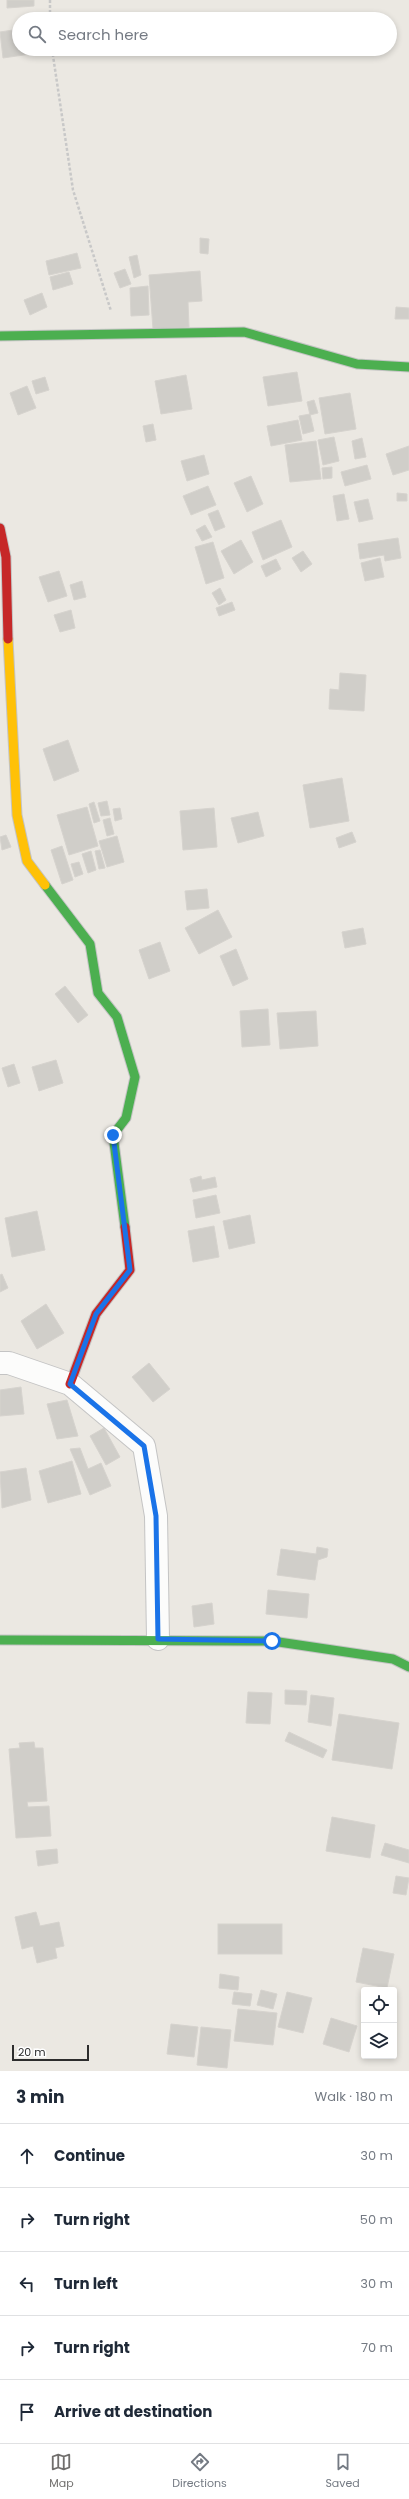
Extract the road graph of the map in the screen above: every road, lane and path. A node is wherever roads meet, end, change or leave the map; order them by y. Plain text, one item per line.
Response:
1 (50, 0) edge
2 (50, 12) edge
3 (53, 56) edge
4 (119, 334) junction
5 (0, 336) edge
6 (409, 367) edge
7 (0, 528) edge
8 (0, 1363) edge
9 (70, 1384) junction
10 (158, 1639) junction
11 (0, 1640) edge
12 (409, 1667) edge

1 - 2 path
3 - 4 path
4 - 5 street
4 - 6 street
7 - 9 street
8 - 9 street
9 - 10 street
10 - 11 street
10 - 12 street

